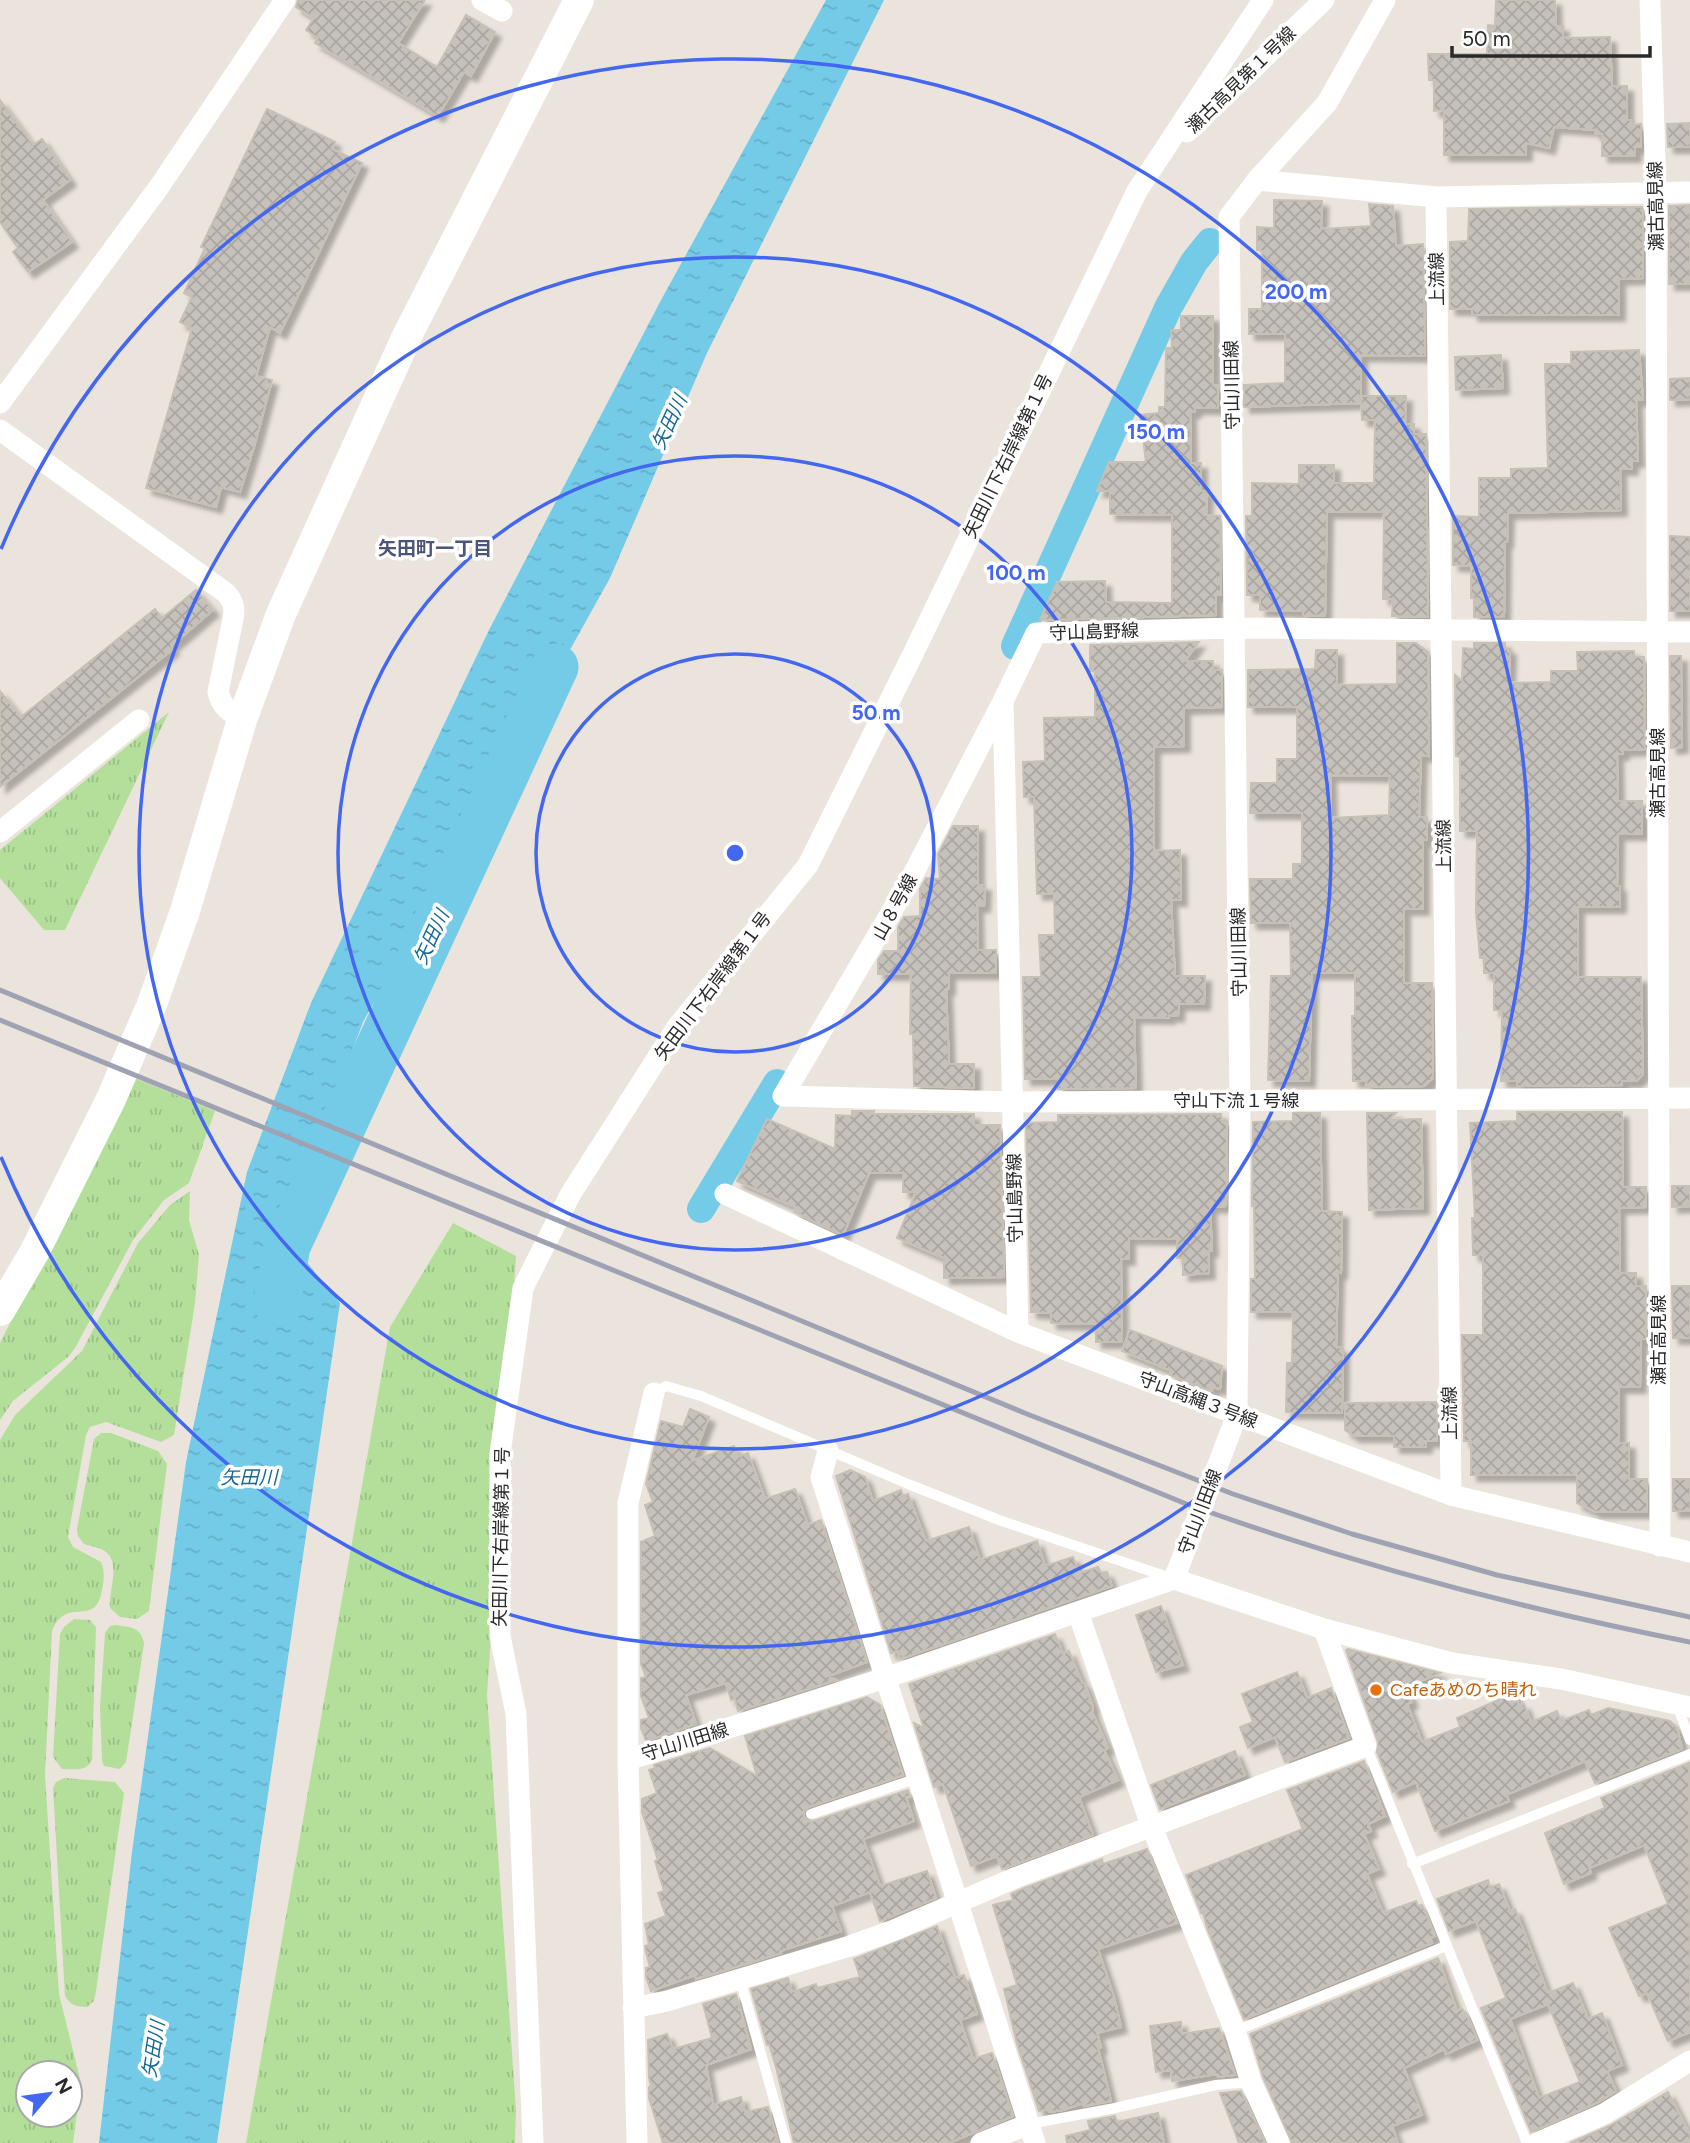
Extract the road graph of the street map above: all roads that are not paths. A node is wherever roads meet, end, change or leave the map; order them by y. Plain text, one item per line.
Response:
1 (285, 0) edge
2 (579, 0) edge
3 (1263, 0) edge
4 (1324, 0) edge
5 (1385, 0) edge
6 (1650, 0) edge
7 (1157, 160) junction
8 (1257, 180) junction
9 (1690, 192) edge
10 (1656, 193) junction
11 (1436, 197) junction
12 (0, 403) edge
13 (0, 430) edge
14 (1236, 628) junction
15 (1442, 629) junction
16 (1658, 632) junction
17 (1690, 632) edge
18 (1003, 701) junction
19 (139, 720) dead end
20 (242, 720) junction
21 (0, 832) edge
22 (1658, 1098) junction
23 (1690, 1098) edge
24 (1447, 1100) junction
25 (780, 1101) joint
26 (1240, 1101) junction
27 (1013, 1102) junction
28 (725, 1194) dead end
29 (0, 1311) edge
30 (1018, 1332) junction
31 (654, 1393) joint
32 (1237, 1415) junction
33 (828, 1451) junction
34 (1451, 1495) junction
35 (1660, 1546) junction
36 (1690, 1552) edge
37 (1174, 1579) junction
38 (1078, 1612) junction
39 (1324, 1629) junction
40 (885, 1678) junction
41 (1683, 1706) edge
42 (1690, 1740) edge
43 (1366, 1746) junction
44 (1690, 1754) edge
45 (628, 1760) junction
46 (918, 1778) junction
47 (811, 1815) dead end
48 (1151, 1825) junction
49 (1412, 1864) junction
50 (958, 1903) junction
51 (1446, 1946) junction
52 (740, 1979) junction
53 (634, 2008) junction
54 (1235, 2031) junction
55 (1690, 2061) edge
56 (1251, 2082) junction
57 (1032, 2134) edge
58 (533, 2143) edge
59 (637, 2143) edge
60 (786, 2143) edge
61 (981, 2143) edge
62 (1279, 2143) edge
63 (1527, 2143) edge
64 (1537, 2143) edge

1 - 12 street
2 - 20 street
3 - 7 street, 矢田川下右岸線第１号
4 - 7 street, 瀬古高見第１号線
5 - 8 street, 守山川田線
6 - 10 street, 瀬古高見線
7 - 58 street, 矢田川下右岸線第１号
8 - 11 street
8 - 14 street, 守山川田線
9 - 10 street
10 - 11 street
10 - 16 street, 瀬古高見線
11 - 15 street, 上流線
13 - 20 street
14 - 15 street, 守山島野線
14 - 18 street, 守山島野線
14 - 26 street, 守山川田線
15 - 16 street, 守山島野線
15 - 24 street, 上流線
16 - 17 street, 守山島野線
16 - 22 street, 瀬古高見線
18 - 25 street, 山８号線
18 - 27 street, 守山島野線
19 - 21 street
20 - 29 street
22 - 23 street, 守山下流１号線
22 - 24 street, 守山下流１号線
22 - 35 street, 瀬古高見線
24 - 26 street, 守山下流１号線
24 - 34 street, 上流線
25 - 27 street, 守山下流１号線
26 - 27 street, 守山下流１号線
26 - 32 street, 守山川田線
27 - 30 street, 守山島野線
28 - 30 street, 守山高縄３号線
30 - 32 street, 守山高縄３号線
31 - 33 lane
31 - 45 street
32 - 34 street, 守山高縄３号線
32 - 37 street, 守山川田線
33 - 37 lane
33 - 40 street
34 - 35 street, 守山高縄３号線
35 - 36 street, 守山高縄３号線
37 - 38 street, 守山川田線
37 - 39 street
38 - 40 street, 守山川田線
38 - 48 street
39 - 41 street
39 - 43 street
40 - 45 street, 守山川田線
40 - 46 street
41 - 42 lane
43 - 48 street
43 - 49 lane
44 - 49 lane
45 - 53 street
46 - 47 lane
46 - 50 street
48 - 50 street
48 - 54 street
49 - 51 lane
50 - 52 street
50 - 57 street
51 - 54 lane
51 - 63 lane
52 - 53 street
52 - 60 lane
53 - 59 street
54 - 56 street
55 - 64 street
56 - 57 lane
56 - 62 street
57 - 61 street

